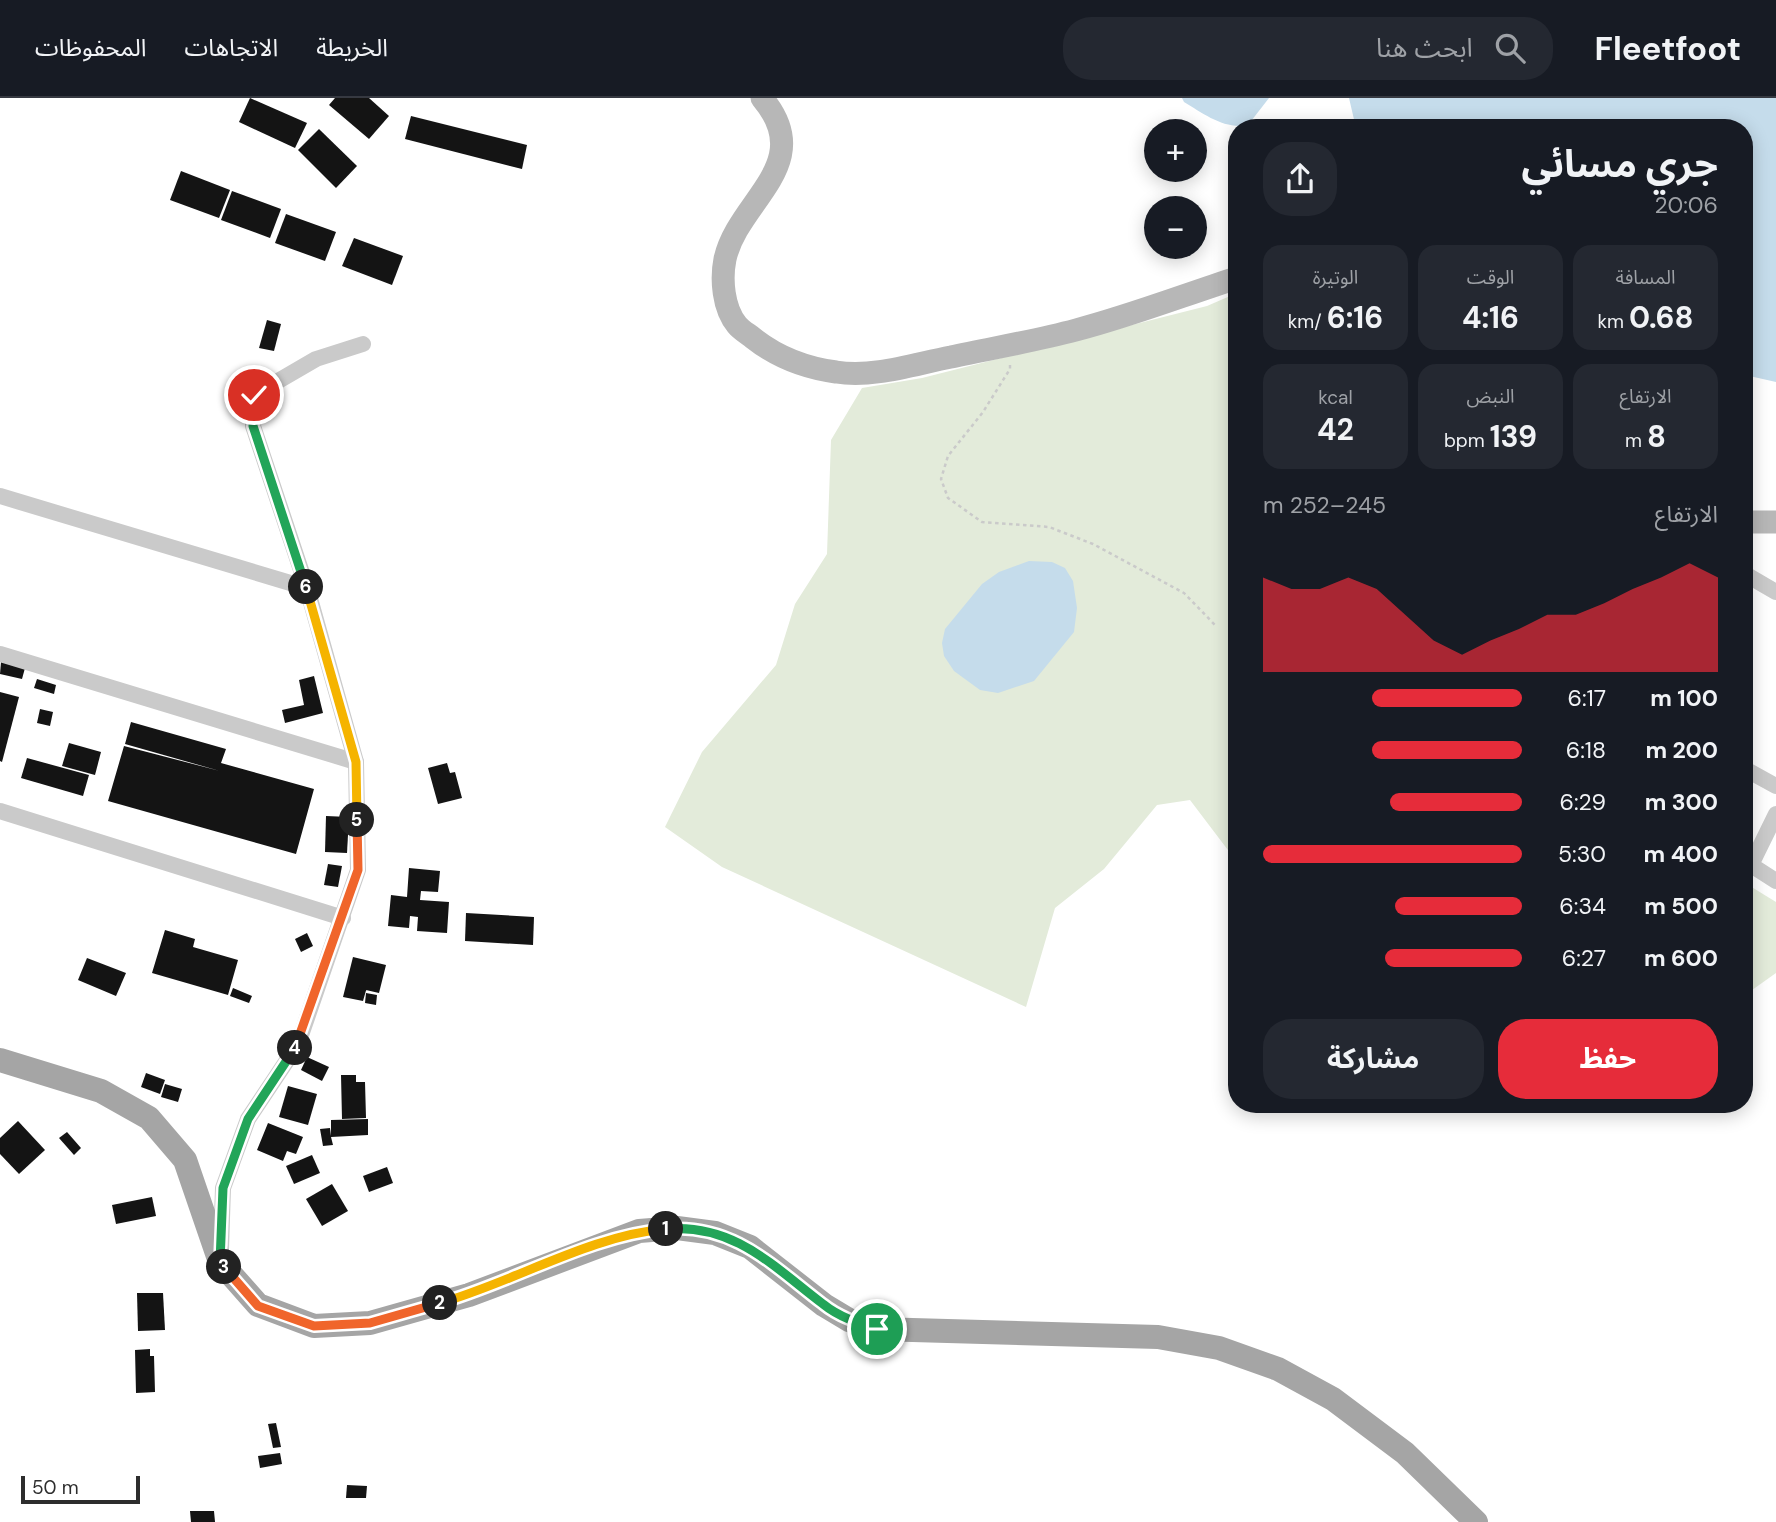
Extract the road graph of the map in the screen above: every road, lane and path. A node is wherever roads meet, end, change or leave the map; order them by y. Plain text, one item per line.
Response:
1 (762, 98) edge
2 (1228, 281) edge
3 (363, 344) dead end
4 (1009, 344) junction
5 (0, 496) edge
6 (1753, 522) edge
7 (1776, 522) edge
8 (1753, 578) edge
9 (307, 588) junction
10 (1776, 593) edge
11 (1214, 625) dead end
12 (0, 654) edge
13 (356, 762) junction
14 (1753, 773) edge
15 (1776, 786) edge
16 (0, 811) edge
17 (1776, 814) edge
18 (1753, 861) edge
19 (1753, 866) edge
20 (1776, 881) edge
21 (343, 918) junction
22 (0, 1060) edge
23 (220, 1262) junction
24 (1443, 1491) junction
25 (1455, 1522) edge
26 (1476, 1522) edge

1 - 4 street
2 - 4 street
3 - 9 street
4 - 11 path
5 - 9 street
6 - 7 street
8 - 10 street
9 - 13 street
12 - 13 street
13 - 21 street
14 - 15 street
16 - 21 street
17 - 18 street
19 - 20 street
21 - 23 street
22 - 23 main road
23 - 24 main road
24 - 25 main road
24 - 26 main road

